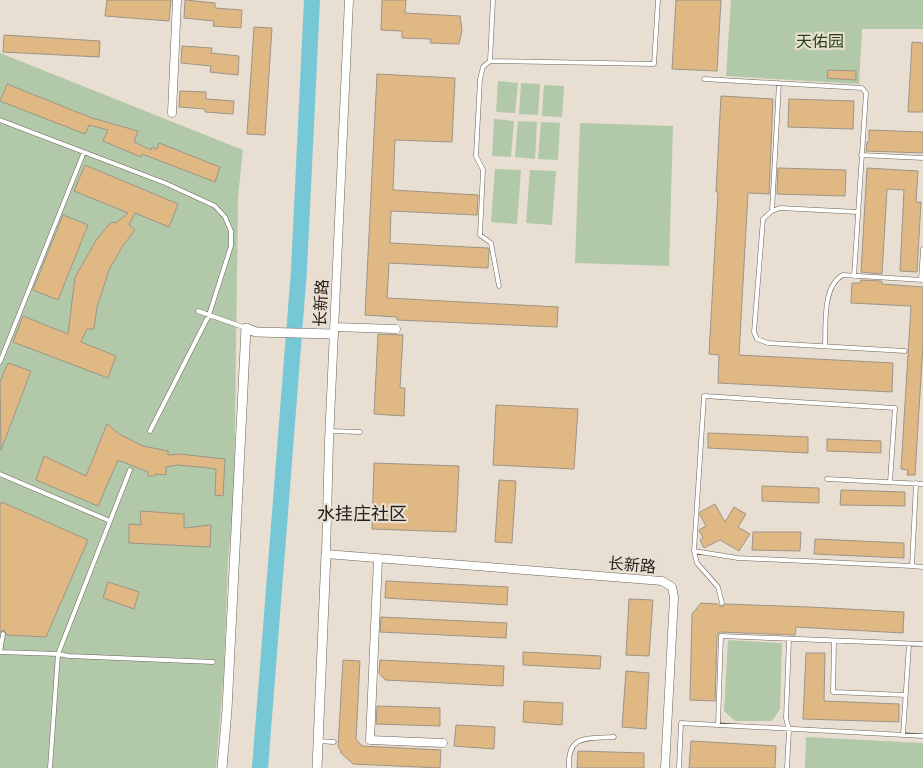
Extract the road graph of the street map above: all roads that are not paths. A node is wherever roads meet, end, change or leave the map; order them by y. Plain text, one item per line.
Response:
1 (177, 0) edge
2 (349, 0) edge
3 (493, 0) edge
4 (658, 0) edge
5 (490, 61) junction
6 (704, 79) dead end
7 (779, 83) junction
8 (172, 113) dead end
9 (0, 120) edge
10 (84, 152) junction
11 (861, 155) junction
12 (923, 158) edge
13 (772, 211) junction
14 (858, 212) junction
15 (923, 249) edge
16 (854, 276) junction
17 (922, 280) edge
18 (499, 286) dead end
19 (198, 311) dead end
20 (209, 315) junction
21 (246, 328) junction
22 (396, 329) dead end
23 (334, 330) junction
24 (825, 346) junction
25 (905, 351) dead end
26 (0, 362) edge
27 (150, 431) dead end
28 (329, 431) junction
29 (360, 432) dead end
30 (130, 470) dead end
31 (0, 474) edge
32 (827, 479) dead end
33 (890, 482) junction
34 (916, 483) junction
35 (923, 484) edge
36 (110, 521) junction
37 (694, 551) junction
38 (326, 554) junction
39 (378, 559) junction
40 (912, 566) junction
41 (923, 567) edge
42 (722, 603) dead end
43 (3, 634) dead end
44 (789, 638) junction
45 (834, 640) junction
46 (909, 644) junction
47 (923, 644) edge
48 (0, 652) edge
49 (58, 654) junction
50 (213, 662) dead end
51 (906, 695) junction
52 (718, 725) junction
53 (789, 730) junction
54 (903, 735) junction
55 (923, 736) edge
56 (614, 737) dead end
57 (318, 741) junction
58 (334, 742) dead end
59 (443, 743) dead end
60 (50, 768) edge
61 (222, 768) edge
62 (317, 768) edge
63 (569, 768) edge
64 (664, 768) edge
65 (679, 768) edge
66 (787, 768) edge

1 - 8 street
2 - 23 street, 长新路
3 - 5 lane
4 - 5 lane
5 - 18 lane
6 - 7 lane
7 - 11 lane
7 - 13 lane
9 - 10 lane
10 - 20 lane
10 - 26 lane
11 - 12 lane
11 - 14 lane
13 - 14 lane
13 - 24 lane
14 - 16 lane
15 - 17 lane
16 - 17 lane
16 - 24 lane
19 - 20 lane
20 - 21 lane
20 - 27 lane
21 - 23 street
21 - 61 street
22 - 23 street
23 - 28 street, 长新路
24 - 25 lane
28 - 29 lane
28 - 38 street, 长新路
30 - 36 lane
31 - 36 lane
32 - 33 lane
33 - 34 lane
33 - 37 lane
34 - 35 lane
34 - 40 lane
36 - 49 lane
37 - 40 lane
37 - 42 lane
38 - 39 street, 长新路
38 - 57 street
39 - 59 street
39 - 64 street, 长新路
40 - 41 lane
43 - 48 lane
44 - 45 lane
44 - 52 lane
44 - 53 lane
45 - 46 lane
45 - 51 lane
46 - 47 lane
46 - 51 lane
48 - 49 lane
49 - 50 lane
49 - 60 lane
51 - 54 lane
52 - 53 lane
52 - 65 lane
53 - 54 lane
53 - 66 lane
54 - 55 lane
56 - 63 lane
57 - 58 lane
57 - 62 street

